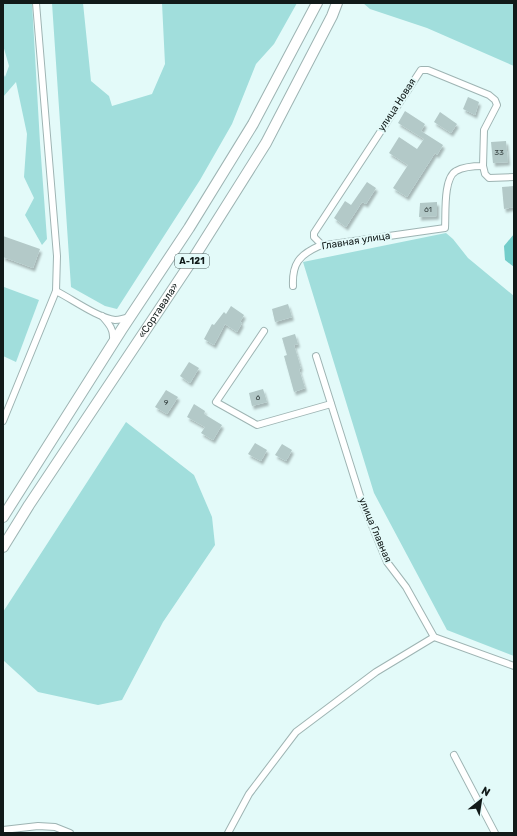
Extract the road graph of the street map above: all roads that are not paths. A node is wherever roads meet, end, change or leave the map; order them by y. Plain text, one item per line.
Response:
1 (36, 3) edge
2 (317, 3) edge
3 (337, 3) edge
4 (344, 3) edge
5 (332, 16) junction
6 (483, 166) junction
7 (514, 177) edge
8 (322, 246) junction
9 (293, 286) dead end
10 (56, 291) junction
11 (102, 316) junction
12 (131, 316) junction
13 (264, 331) dead end
14 (113, 343) junction
15 (316, 356) dead end
16 (331, 404) junction
17 (3, 421) edge
18 (3, 517) edge
19 (3, 547) edge
20 (434, 637) junction
21 (514, 666) edge
22 (454, 755) dead end
23 (3, 830) edge
24 (70, 833) edge
25 (228, 833) edge
26 (495, 833) edge

1 - 10 street
2 - 12 highway, «Сортавала» / А-121
3 - 5 highway, «Сортавала» / А-121
4 - 5 street
5 - 19 highway, «Сортавала» / А-121
6 - 7 street
6 - 8 street, Главная улица
6 - 8 street, улица Новая
8 - 9 street, Главная улица
10 - 11 street
10 - 17 street
11 - 12 street
11 - 14 street
12 - 14 highway, «Сортавала» / А-121
13 - 16 street
14 - 18 highway, «Сортавала» / А-121
15 - 16 street, улица Главная
16 - 20 street, улица Главная
20 - 21 street
20 - 25 street
22 - 26 street
23 - 24 street

